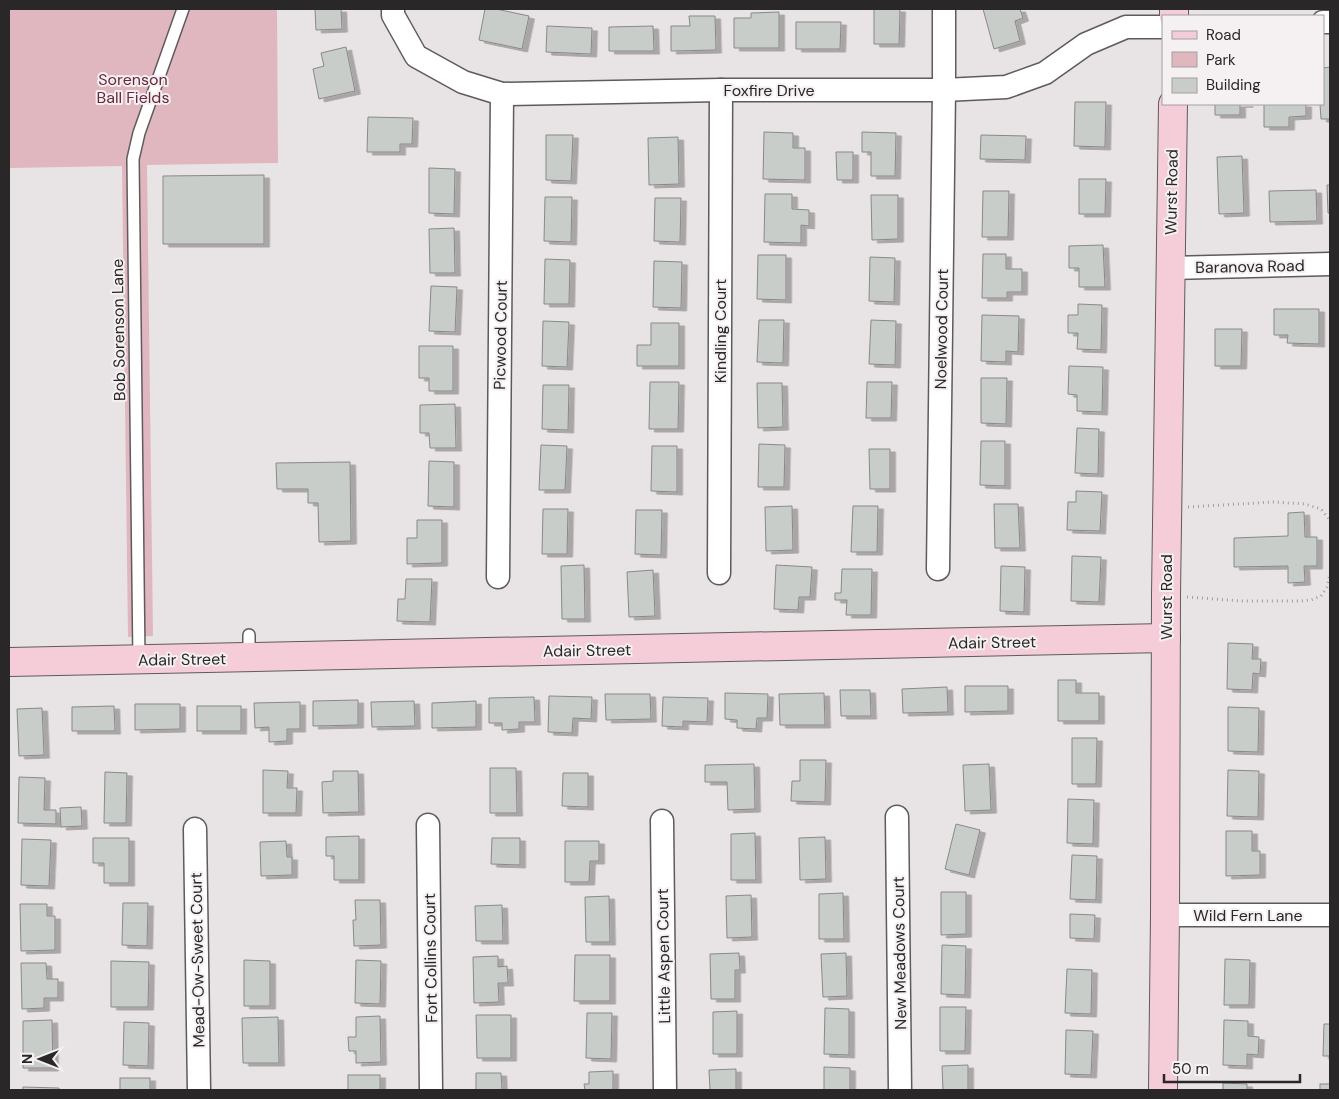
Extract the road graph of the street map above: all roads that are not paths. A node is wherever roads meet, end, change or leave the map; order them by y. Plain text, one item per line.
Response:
1 (183, 9) edge
2 (944, 9) edge
3 (393, 12) edge
4 (1162, 27) edge
5 (721, 90) junction
6 (944, 90) junction
7 (502, 94) junction
8 (1173, 105) edge
9 (1330, 264) edge
10 (1170, 268) junction
11 (938, 569) dead end
12 (720, 573) dead end
13 (498, 576) dead end
14 (1166, 638) junction
15 (139, 660) junction
16 (9, 662) edge
17 (897, 817) dead end
18 (662, 821) dead end
19 (428, 825) dead end
20 (195, 829) dead end
21 (1165, 915) junction
22 (1330, 915) edge
23 (199, 1090) edge
24 (431, 1090) edge
25 (665, 1090) edge
26 (900, 1090) edge
27 (1163, 1090) edge

1 - 15 lane, Bob Sorenson Lane
2 - 6 street, Noelwood Court
3 - 7 street, Foxfire Drive
4 - 6 street, Foxfire Drive
5 - 6 street, Foxfire Drive
5 - 7 street, Foxfire Drive
5 - 12 street, Kindling Court
6 - 11 street, Noelwood Court
7 - 13 street, Picwood Court
8 - 10 street, Wurst Road
9 - 10 street, Baranova Road
10 - 14 street, Wurst Road
14 - 15 street, Adair Street
14 - 21 street, Wurst Road
15 - 16 street, Adair Street
17 - 26 street, New Meadows Court
18 - 25 street, Little Aspen Court
19 - 24 street, Fort Collins Court
20 - 23 street, Mead-Ow-Sweet Court
21 - 22 street, Wild Fern Lane
21 - 27 street, Wurst Road

